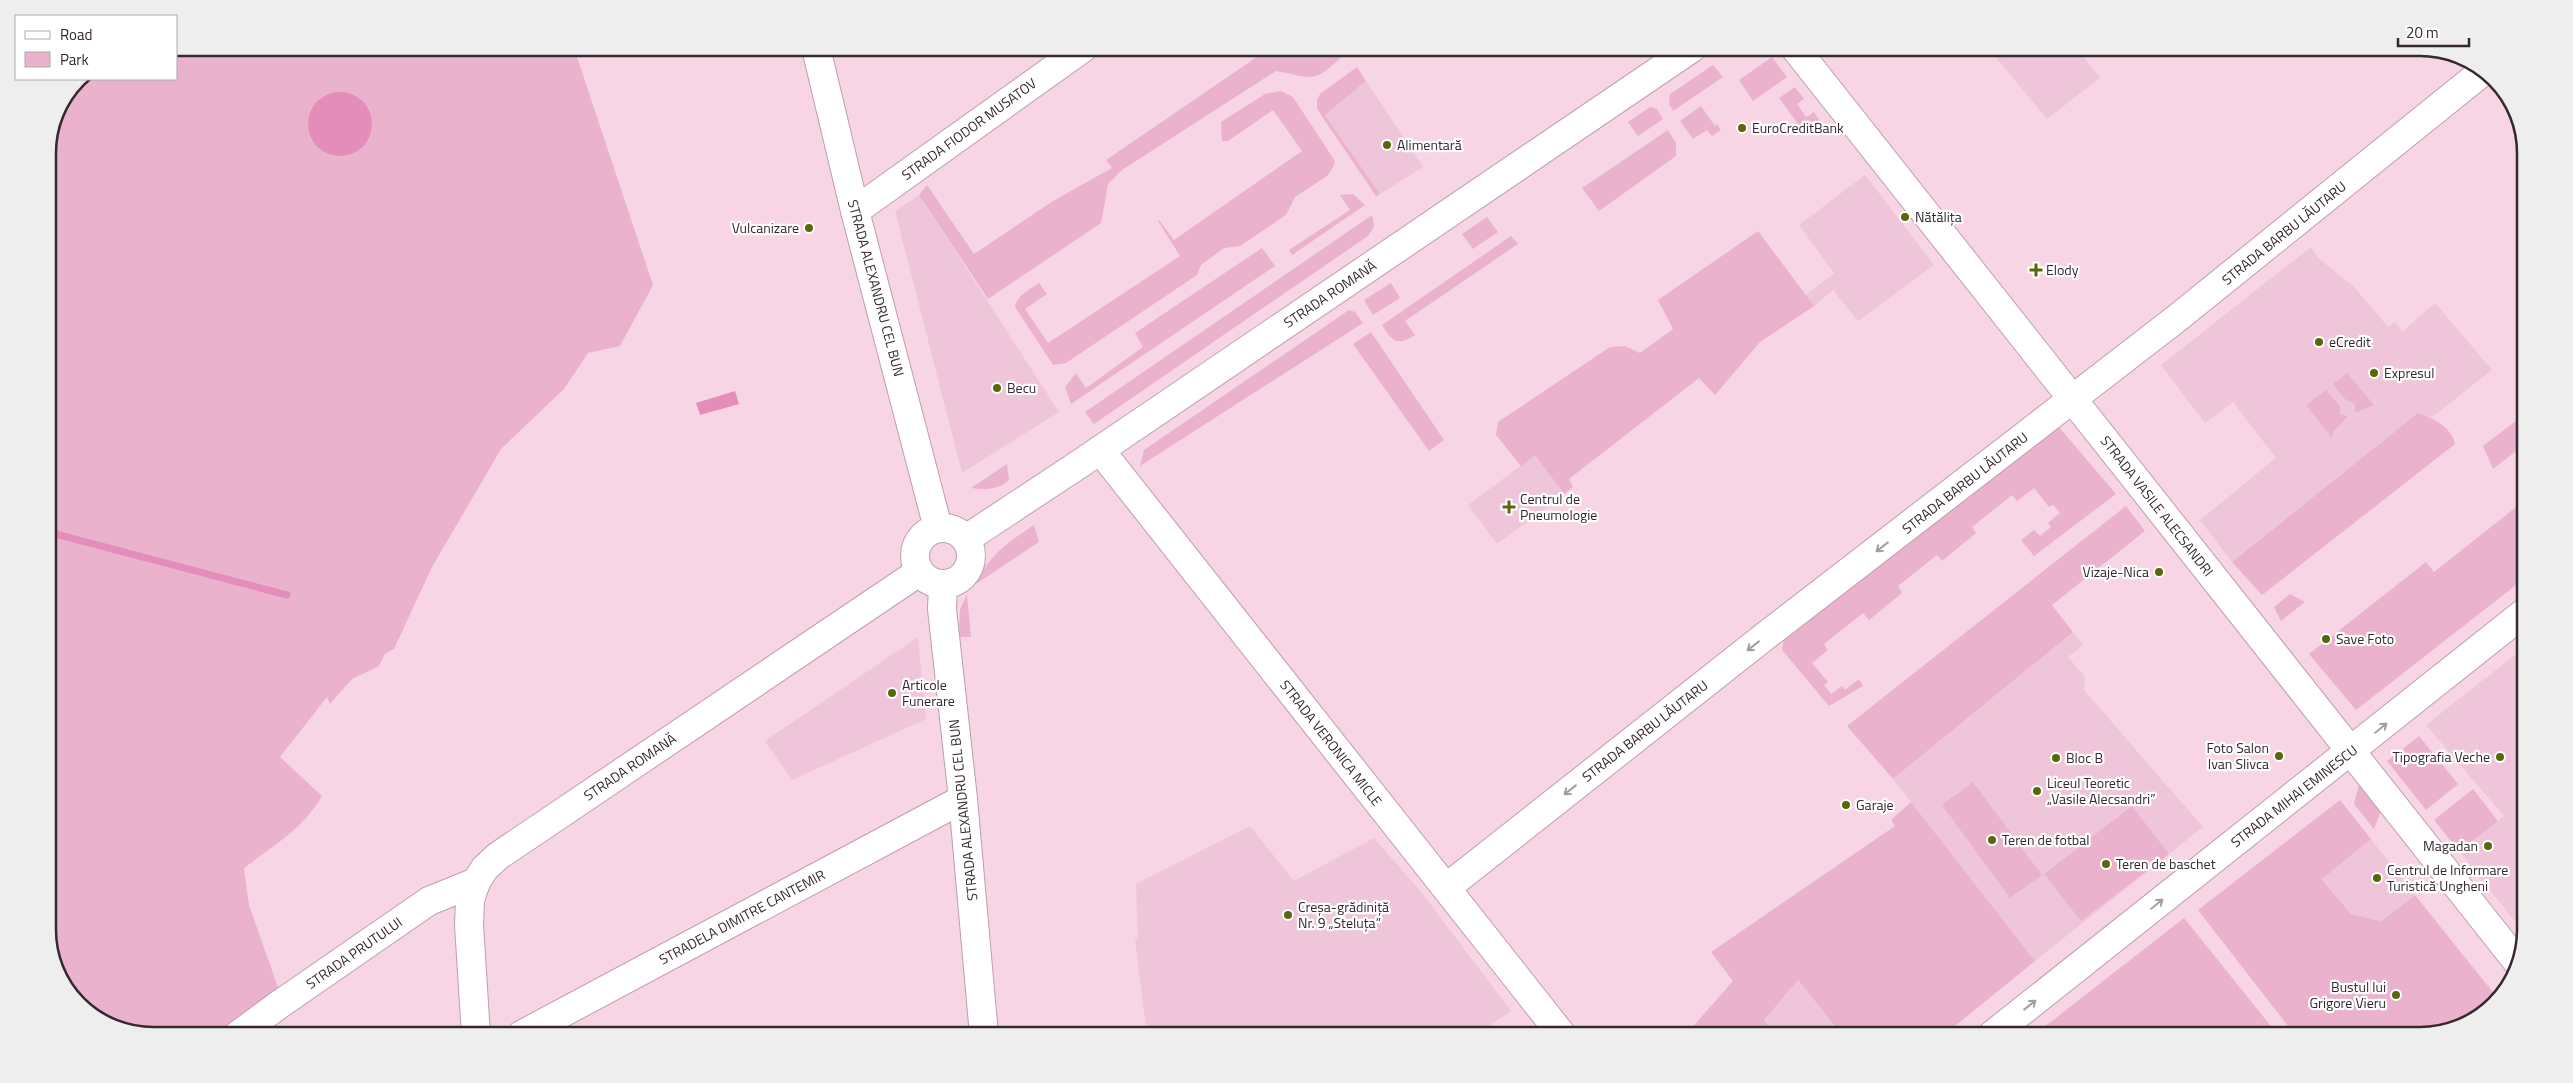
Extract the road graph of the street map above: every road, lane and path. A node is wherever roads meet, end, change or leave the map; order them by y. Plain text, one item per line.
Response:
1 (818, 56) edge
2 (1072, 56) edge
3 (1680, 56) edge
4 (1800, 56) edge
5 (2478, 75) edge
6 (855, 211) junction
7 (2073, 400) junction
8 (1100, 450) junction
9 (938, 528) junction
10 (966, 538) junction
11 (919, 572) junction
12 (943, 584) junction
13 (2517, 618) edge
14 (2350, 752) junction
15 (963, 799) junction
16 (476, 882) junction
17 (1446, 888) junction
18 (2513, 957) edge
19 (250, 1027) edge
20 (475, 1027) edge
21 (538, 1027) edge
22 (983, 1027) edge
23 (1555, 1027) edge
24 (2003, 1027) edge

1 - 6 street, STRADA ALEXANDRU CEL BUN
2 - 6 street, STRADA FIODOR MUSATOV
3 - 8 street, STRADA ROMANĂ
4 - 7 street, STRADA VASILE ALECSANDRI
5 - 7 street, STRADA BARBU LĂUTARU
6 - 9 street, STRADA ALEXANDRU CEL BUN
7 - 14 street, STRADA VASILE ALECSANDRI
7 -> 17 street, STRADA BARBU LĂUTARU
8 - 10 street, STRADA ROMANĂ
8 - 17 street, STRADA VERONICA MICLE
9 - 10 street
9 - 11 street
10 - 12 street
11 - 12 street
11 - 16 street, STRADA ROMANĂ
12 - 15 street, STRADA ALEXANDRU CEL BUN
14 -> 13 street, STRADA MIHAI EMINESCU
14 - 18 street, STRADA VASILE ALECSANDRI
24 -> 14 street, STRADA MIHAI EMINESCU
15 - 21 street, STRADELA DIMITRE CANTEMIR
15 - 22 street, STRADA ALEXANDRU CEL BUN
16 - 19 street, STRADA PRUTULUI
16 - 20 street, STRADA ROMANĂ
17 - 23 street, STRADA VERONICA MICLE

